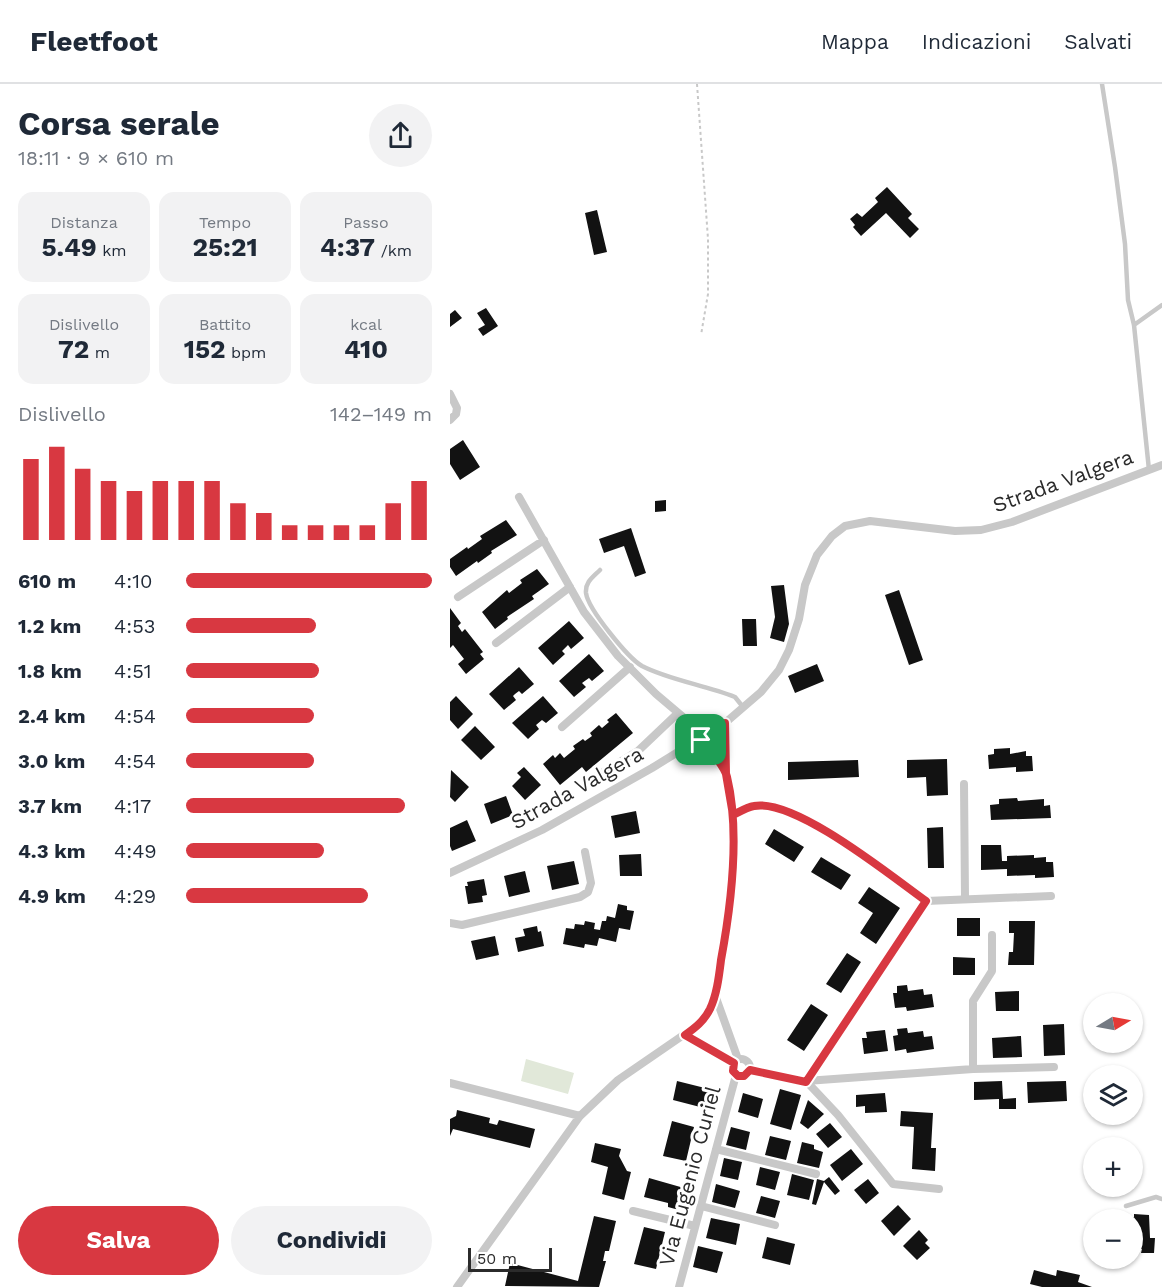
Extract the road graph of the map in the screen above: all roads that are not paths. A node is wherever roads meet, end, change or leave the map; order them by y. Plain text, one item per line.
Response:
1 (1102, 84) edge
2 (1162, 305) edge
3 (1134, 326) junction
4 (450, 394) edge
5 (450, 420) edge
6 (1162, 465) edge
7 (1149, 470) junction
8 (519, 497) dead end
9 (544, 540) junction
10 (600, 570) dead end
11 (570, 587) junction
12 (458, 597) dead end
13 (496, 643) dead end
14 (630, 667) junction
15 (743, 707) junction
16 (678, 713) junction
17 (725, 723) junction
18 (562, 727) dead end
19 (701, 740) junction
20 (726, 774) junction
21 (587, 782) dead end
22 (964, 784) dead end
23 (733, 815) junction
24 (585, 852) dead end
25 (450, 873) edge
26 (1051, 896) dead end
27 (965, 898) junction
28 (926, 901) junction
29 (450, 923) edge
30 (992, 935) dead end
31 (715, 995) junction
32 (685, 1035) junction
33 (736, 1061) junction
34 (1054, 1067) dead end
35 (973, 1069) junction
36 (750, 1070) junction
37 (736, 1075) junction
38 (806, 1082) junction
39 (450, 1083) edge
40 (580, 1116) junction
41 (716, 1149) junction
42 (816, 1173) dead end
43 (939, 1189) dead end
44 (1162, 1199) edge
45 (701, 1206) junction
46 (1126, 1206) dead end
47 (633, 1211) dead end
48 (775, 1225) dead end
49 (695, 1226) junction
50 (458, 1287) edge
51 (679, 1287) edge

1 - 3 lane
2 - 3 lane
3 - 7 lane
4 - 5 street
6 - 7 street, Strada Valgera
7 - 15 street, Strada Valgera
8 - 9 street
9 - 11 street
9 - 12 street
10 - 15 lane
11 - 13 street
11 - 14 street
14 - 16 street
14 - 18 street
15 - 17 street, Strada Valgera
16 - 19 street
16 - 21 street
17 - 19 street, Strada Valgera
17 - 20 street
19 - 20 street
19 - 25 street, Strada Valgera
20 - 23 street
22 - 27 street
23 - 28 street
23 - 31 street
24 - 29 street
26 - 27 street
27 - 28 street
28 - 38 street
30 - 35 street
31 - 32 street
31 - 33 street
32 - 33 street
32 - 40 street
33 - 36 street
33 - 37 street
34 - 35 street, Via Eugenio Curiel
35 - 38 street, Via Eugenio Curiel
36 - 37 street
36 - 38 street, Via Eugenio Curiel
37 - 41 street, Via Eugenio Curiel
38 - 43 street
39 - 40 street
40 - 50 street
41 - 42 street
41 - 45 street, Via Eugenio Curiel
44 - 46 lane
45 - 48 street
45 - 49 street, Via Eugenio Curiel
47 - 49 street
49 - 51 street, Via Eugenio Curiel

